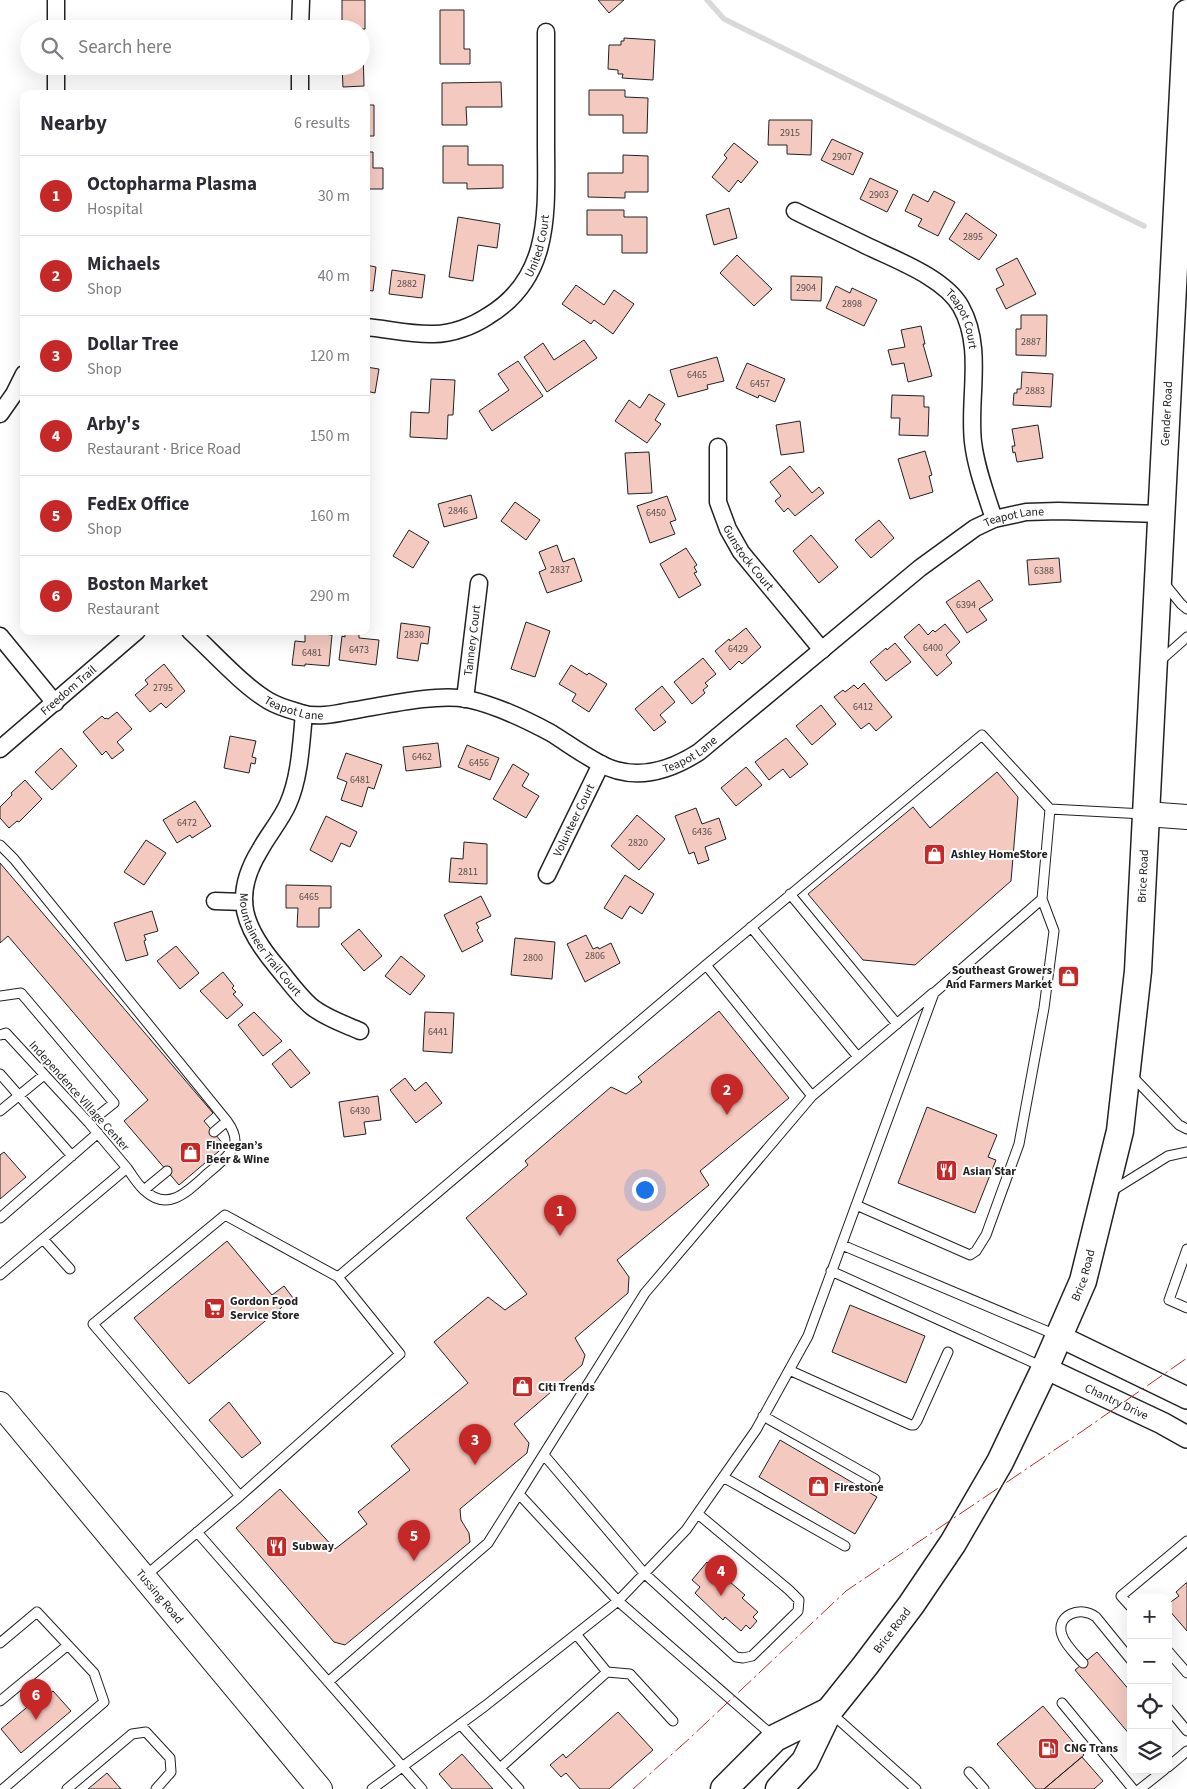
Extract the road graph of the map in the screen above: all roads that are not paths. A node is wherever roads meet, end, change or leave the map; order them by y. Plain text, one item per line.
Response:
1 (56, 0) edge
2 (301, 0) edge
3 (1187, 13) edge
4 (56, 20) edge
5 (300, 20) edge
6 (546, 32) dead end
7 (56, 75) edge
8 (300, 75) edge
9 (56, 90) edge
10 (300, 90) edge
11 (1184, 148) edge
12 (795, 211) dead end
13 (1181, 220) edge
14 (370, 327) edge
15 (20, 382) edge
16 (0, 414) edge
17 (718, 447) dead end
18 (1161, 514) junction
19 (994, 519) junction
20 (1158, 574) junction
21 (479, 583) dead end
22 (1187, 609) edge
23 (132, 635) edge
24 (194, 635) edge
25 (0, 636) edge
26 (1187, 636) edge
27 (822, 650) junction
28 (1154, 666) junction
29 (466, 699) junction
30 (55, 702) junction
31 (304, 714) junction
32 (0, 749) edge
33 (600, 764) junction
34 (1050, 809) junction
35 (1146, 814) junction
36 (1187, 817) edge
37 (0, 846) edge
38 (547, 875) dead end
39 (790, 894) junction
40 (1042, 899) junction
41 (215, 900) dead end
42 (244, 902) junction
43 (751, 927) junction
44 (706, 965) junction
45 (934, 993) junction
46 (0, 996) edge
47 (897, 1024) junction
48 (360, 1031) dead end
49 (0, 1035) edge
50 (858, 1057) junction
51 (1128, 1072) junction
52 (0, 1074) edge
53 (44, 1076) junction
54 (19, 1096) junction
55 (812, 1096) junction
56 (0, 1111) edge
57 (227, 1121) junction
58 (89, 1123) junction
59 (1187, 1129) edge
60 (214, 1132) dead end
61 (98, 1133) junction
62 (1187, 1152) edge
63 (72, 1156) junction
64 (127, 1168) junction
65 (167, 1171) dead end
66 (144, 1190) junction
67 (1105, 1195) junction
68 (856, 1205) junction
69 (0, 1218) edge
70 (43, 1239) junction
71 (842, 1244) junction
72 (1187, 1249) edge
73 (70, 1269) dead end
74 (831, 1271) junction
75 (0, 1275) edge
76 (338, 1277) junction
77 (1187, 1308) edge
78 (1058, 1336) junction
79 (948, 1352) dead end
80 (1045, 1368) junction
81 (789, 1370) junction
82 (1187, 1398) edge
83 (0, 1404) edge
84 (763, 1416) junction
85 (1187, 1437) edge
86 (544, 1455) junction
87 (723, 1477) junction
88 (875, 1479) dead end
89 (518, 1494) junction
90 (240, 1496) junction
91 (698, 1514) junction
92 (197, 1532) junction
93 (1187, 1541) edge
94 (845, 1546) dead end
95 (644, 1574) junction
96 (144, 1578) junction
97 (618, 1601) junction
98 (1127, 1603) edge
99 (576, 1634) junction
100 (0, 1643) edge
101 (68, 1645) junction
102 (1127, 1655) edge
103 (1172, 1656) edge
104 (1083, 1663) dead end
105 (607, 1672) junction
106 (1187, 1673) edge
107 (328, 1682) junction
108 (0, 1701) edge
109 (1062, 1703) dead end
110 (829, 1711) junction
111 (1172, 1713) edge
112 (673, 1721) dead end
113 (460, 1724) junction
114 (1187, 1731) edge
115 (775, 1738) junction
116 (1185, 1757) edge
117 (1172, 1764) edge
118 (402, 1766) junction
119 (500, 1768) junction
120 (969, 1772) dead end
121 (1159, 1774) edge
122 (160, 1788) edge
123 (3, 1789) edge
124 (67, 1789) edge
125 (320, 1789) edge
126 (372, 1789) edge
127 (422, 1789) edge
128 (519, 1789) edge
129 (724, 1789) edge
130 (779, 1789) edge
131 (916, 1789) edge
132 (984, 1789) edge
133 (1133, 1789) edge
134 (1140, 1789) edge

1 - 4 street
2 - 5 street
3 - 11 main road, Gender Road
6 - 14 street, United Court
7 - 9 street
8 - 10 street
11 - 13 main road, Gender Road
12 - 19 street, Teapot Court
13 - 18 main road, Gender Road
15 - 16 street
17 - 27 street, Gunstock Court
18 - 19 street, Teapot Lane
18 - 20 main road, Gender Road
19 - 27 street, Teapot Lane
20 - 22 lane
20 - 28 main road, Gender Road
21 - 29 street, Tannery Court
23 - 30 street, Freedom Trail
24 - 31 street, Teapot Lane
25 - 30 street
26 - 28 lane
27 - 33 street, Teapot Lane
28 - 35 main road, Gender Road
29 - 31 street, Teapot Lane
29 - 33 street, Teapot Lane
30 - 32 street, Freedom Trail
31 - 42 street, Mountaineer Trail Court
33 - 38 street, Volunteer Court
34 - 35 lane
34 - 39 lane
34 - 40 lane
35 - 36 main road
35 - 51 main road, Brice Road
37 - 57 lane
39 - 43 lane
39 - 47 lane
40 - 45 lane
40 - 68 lane
41 - 42 street
42 - 48 street, Mountaineer Trail Court
43 - 44 lane
43 - 50 lane
44 - 55 lane
44 - 76 lane
45 - 47 lane
45 - 68 lane
46 - 58 lane
47 - 50 lane
49 - 53 lane, Independence Village Center
50 - 55 lane
51 - 59 lane
51 - 67 main road, Brice Road
52 - 54 lane
53 - 54 lane
53 - 58 lane, Independence Village Center
54 - 56 lane
54 - 63 lane
55 - 86 lane
57 - 60 lane
57 - 66 lane
58 - 61 lane, Independence Village Center
61 - 63 lane
61 - 64 lane, Independence Village Center
62 - 67 lane
63 - 69 lane
64 - 66 lane
64 - 70 lane, Independence Village Center
65 - 66 lane
67 - 78 main road, Brice Road
68 - 71 lane
70 - 73 lane
70 - 75 lane, Independence Village Center
71 - 74 lane
71 - 78 lane
72 - 77 lane
74 - 80 lane
74 - 81 lane
76 - 90 lane
76 - 90 lane
78 - 80 main road, Brice Road
78 - 82 street
79 - 81 lane
80 - 85 street, Chantry Drive
80 - 110 main road, Brice Road
81 - 84 lane
83 - 96 main road, Tussing Road
84 - 87 lane
84 - 88 lane
86 - 89 lane
86 - 95 lane
87 - 91 lane
87 - 94 lane
89 - 97 lane
89 - 107 lane
90 - 92 lane
91 - 95 lane
91 - 95 lane
92 - 96 lane
92 - 107 lane
93 - 98 lane
95 - 97 lane
96 - 125 main road, Tussing Road
97 - 99 lane
97 - 115 lane
99 - 105 lane
99 - 113 lane
100 - 101 lane
101 - 108 lane
101 - 123 lane
102 - 104 lane
103 - 106 lane
105 - 112 lane
105 - 119 lane
107 - 118 lane
109 - 133 lane
110 - 115 main road, Brice Road
110 - 130 main road, Brice Road
110 - 131 lane
111 - 114 lane
113 - 118 lane
113 - 119 lane
115 - 129 main road, Brice Road
116 - 117 lane
118 - 126 lane
118 - 127 lane
119 - 128 lane
120 - 132 lane
121 - 134 lane
122 - 124 lane

